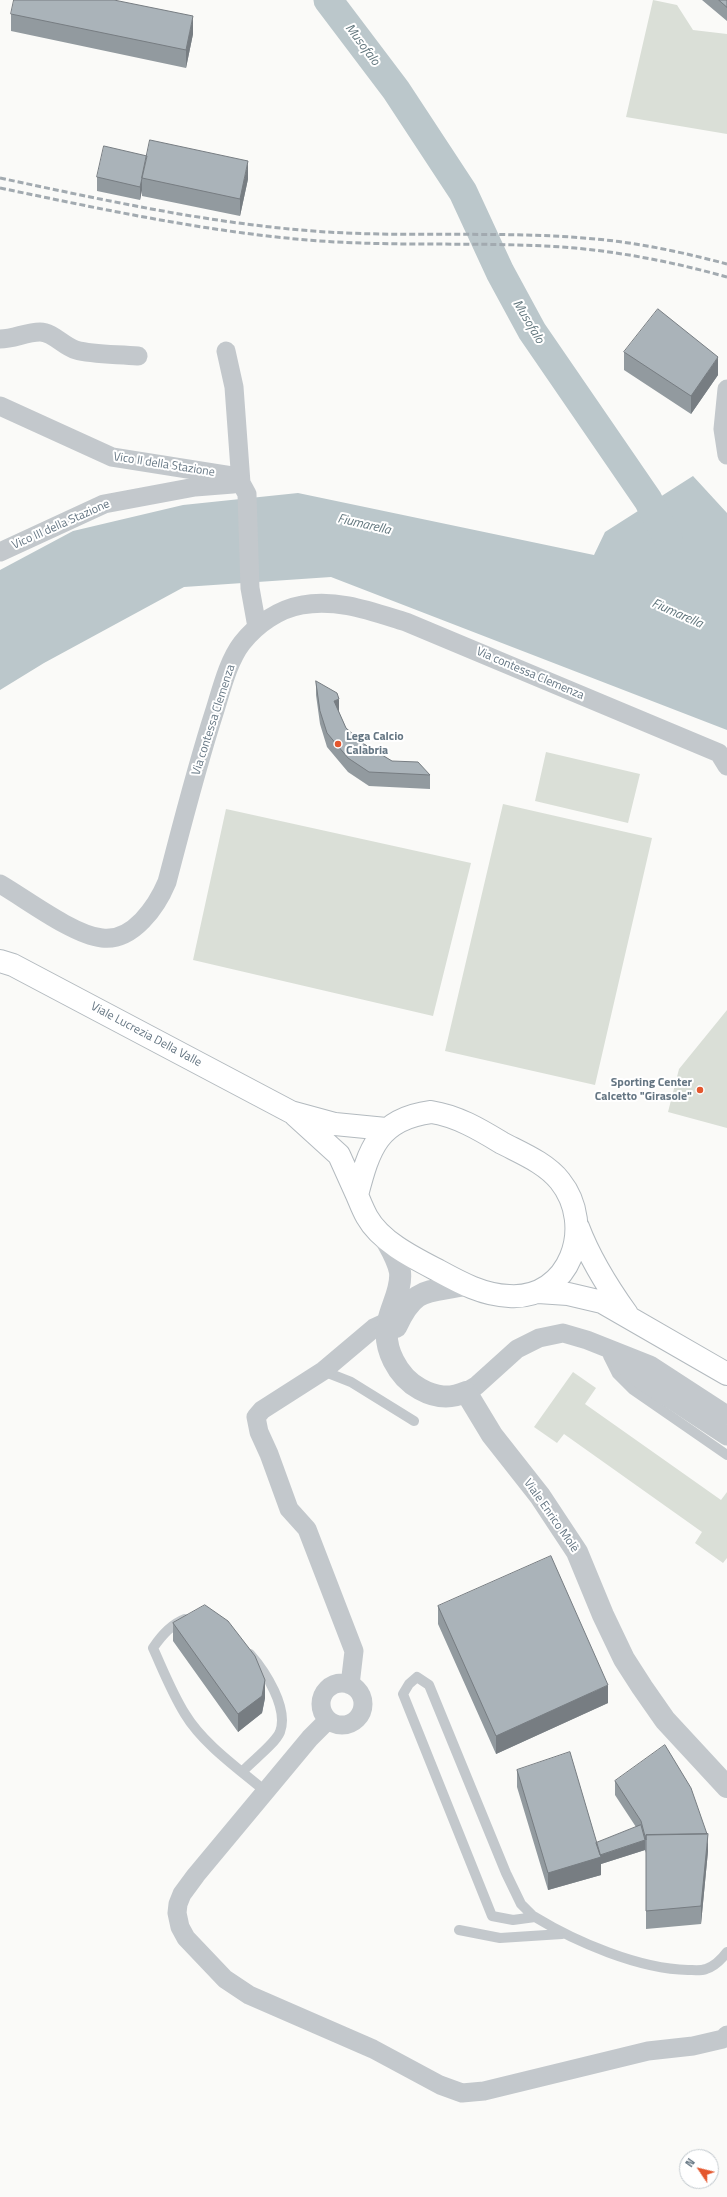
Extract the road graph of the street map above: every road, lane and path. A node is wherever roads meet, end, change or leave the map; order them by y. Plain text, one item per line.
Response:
1 (0, 339) edge
2 (226, 351) dead end
3 (138, 356) dead end
4 (727, 389) edge
5 (0, 406) edge
6 (727, 455) edge
7 (244, 488) junction
8 (0, 552) edge
9 (257, 627) junction
10 (727, 766) edge
11 (0, 884) edge
12 (0, 961) edge
13 (291, 1112) junction
14 (386, 1129) junction
15 (357, 1195) junction
16 (578, 1227) junction
17 (385, 1238) junction
18 (465, 1285) junction
19 (538, 1292) junction
20 (629, 1316) junction
21 (388, 1322) junction
22 (603, 1346) junction
23 (390, 1347) junction
24 (323, 1371) junction
25 (727, 1374) edge
26 (466, 1392) junction
27 (727, 1415) edge
28 (414, 1421) dead end
29 (727, 1436) edge
30 (727, 1456) edge
31 (193, 1616) edge
32 (243, 1646) edge
33 (350, 1685) junction
34 (328, 1720) junction
35 (242, 1772) junction
36 (727, 1787) edge
37 (266, 1791) junction
38 (535, 1917) junction
39 (459, 1930) dead end
40 (562, 1934) junction
41 (727, 1952) edge
42 (727, 2035) edge

1 - 3 street
2 - 7 street
4 - 6 street
5 - 7 street, Vico II della Stazione
7 - 8 street, Vico III della Stazione
7 - 9 street
9 - 10 street, Via contessa Clemenza
9 - 11 street, Via contessa Clemenza
12 - 13 main road, Viale Lucrezia Della Valle
13 - 14 main road, Viale Lucrezia Della Valle
13 - 15 main road, Viale Lucrezia Della Valle
14 - 15 main road, Viale Lucrezia Della Valle
14 - 16 main road, Viale Lucrezia Della Valle
15 - 17 main road, Viale Lucrezia Della Valle
16 - 19 main road, Viale Lucrezia Della Valle
16 - 20 main road, Viale Lucrezia Della Valle
17 - 18 main road, Viale Lucrezia Della Valle
17 - 21 street
18 - 19 main road, Viale Lucrezia Della Valle
18 - 23 street
19 - 20 main road, Viale Lucrezia Della Valle
20 - 25 main road, Viale Lucrezia Della Valle
21 - 23 street
21 - 24 street
22 - 26 street
22 - 27 street
22 - 29 street
22 - 30 lane
23 - 26 street
24 - 28 lane
24 - 33 street
26 - 36 street, Viale Enrico Molè
31 - 35 lane
32 - 35 lane
33 - 34 street
33 - 34 street
34 - 37 street
35 - 37 lane
37 - 42 street
38 - 38 lane
38 - 40 lane
39 - 40 lane
40 - 41 lane

